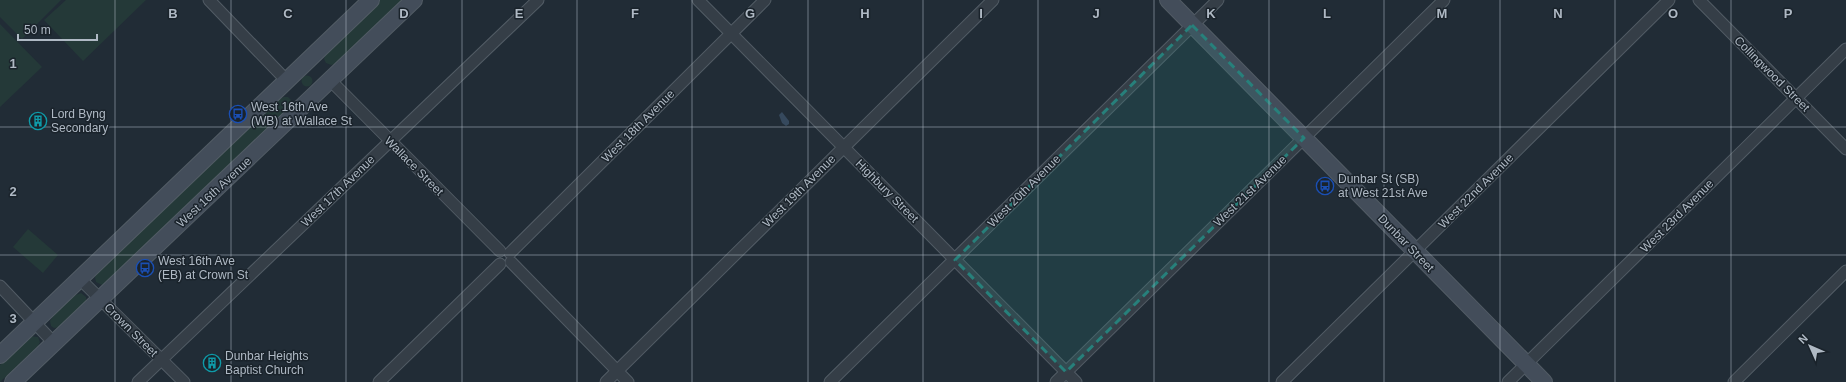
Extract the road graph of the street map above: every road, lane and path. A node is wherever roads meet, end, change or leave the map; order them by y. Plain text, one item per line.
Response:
1 (210, 0) edge
2 (371, 0) edge
3 (414, 0) edge
4 (538, 0) edge
5 (698, 0) edge
6 (765, 0) edge
7 (993, 0) edge
8 (1168, 0) edge
9 (1218, 0) edge
10 (1444, 0) edge
11 (1669, 0) edge
12 (1698, 0) edge
13 (1192, 25) junction
14 (731, 34) junction
15 (1846, 49) edge
16 (329, 79) junction
17 (287, 81) junction
18 (1796, 98) junction
19 (1304, 138) junction
20 (390, 142) junction
21 (844, 147) junction
22 (1846, 149) edge
23 (1414, 252) junction
24 (505, 257) junction
25 (955, 260) junction
26 (1846, 271) edge
27 (79, 278) junction
28 (0, 286) edge
29 (100, 300) junction
30 (34, 322) junction
31 (54, 343) junction
32 (0, 354) edge
33 (161, 360) junction
34 (1526, 364) junction
35 (617, 371) junction
36 (1066, 372) junction
37 (13, 382) edge
38 (138, 382) edge
39 (184, 382) edge
40 (379, 382) edge
41 (606, 382) edge
42 (628, 382) edge
43 (830, 382) edge
44 (1056, 382) edge
45 (1076, 382) edge
46 (1282, 382) edge
47 (1508, 382) edge
48 (1544, 382) edge
49 (1734, 382) edge

1 - 17 street
2 - 17 main road
3 - 16 main road, West 16th Avenue
4 - 20 street, West 17th Avenue
5 - 14 street, Highbury Street
6 - 14 street, West 18th Avenue
7 - 21 street, West 19th Avenue
8 - 13 main road, Dunbar Street
9 - 13 street, West 20th Avenue
10 - 19 street, West 21st Avenue
11 - 23 street, West 22nd Avenue
12 - 18 street, Collingwood Street
13 - 19 main road, Dunbar Street
13 - 25 street, West 20th Avenue
14 - 21 street, Highbury Street
14 - 24 street, West 18th Avenue
15 - 18 street, West 23rd Avenue
16 - 20 street, Wallace Street
16 - 29 main road, West 16th Avenue
17 - 27 main road
18 - 22 street, Collingwood Street
18 - 34 street, West 23rd Avenue
19 - 23 main road, Dunbar Street
19 - 36 street, West 21st Avenue
20 - 24 street, Wallace Street
20 - 33 street, West 17th Avenue
21 - 25 street, Highbury Street
21 - 35 street, West 19th Avenue
23 - 34 main road, Dunbar Street
23 - 46 street, West 22nd Avenue
24 - 35 street, Wallace Street
24 - 40 street, West 18th Avenue
25 - 36 street, Highbury Street
25 - 43 street, West 20th Avenue
26 - 49 street
27 - 29 street, Crown Street
27 - 30 main road
28 - 30 street
29 - 31 main road, West 16th Avenue
29 - 33 street, Crown Street
30 - 31 street
30 - 32 main road
31 - 37 main road, West 16th Avenue
33 - 38 street, West 17th Avenue
33 - 39 street, Crown Street
34 - 47 street, West 23rd Avenue
34 - 48 main road, Dunbar Street
35 - 41 street, West 19th Avenue
35 - 42 street, Wallace Street
36 - 44 street, West 21st Avenue
36 - 45 street, Highbury Street

